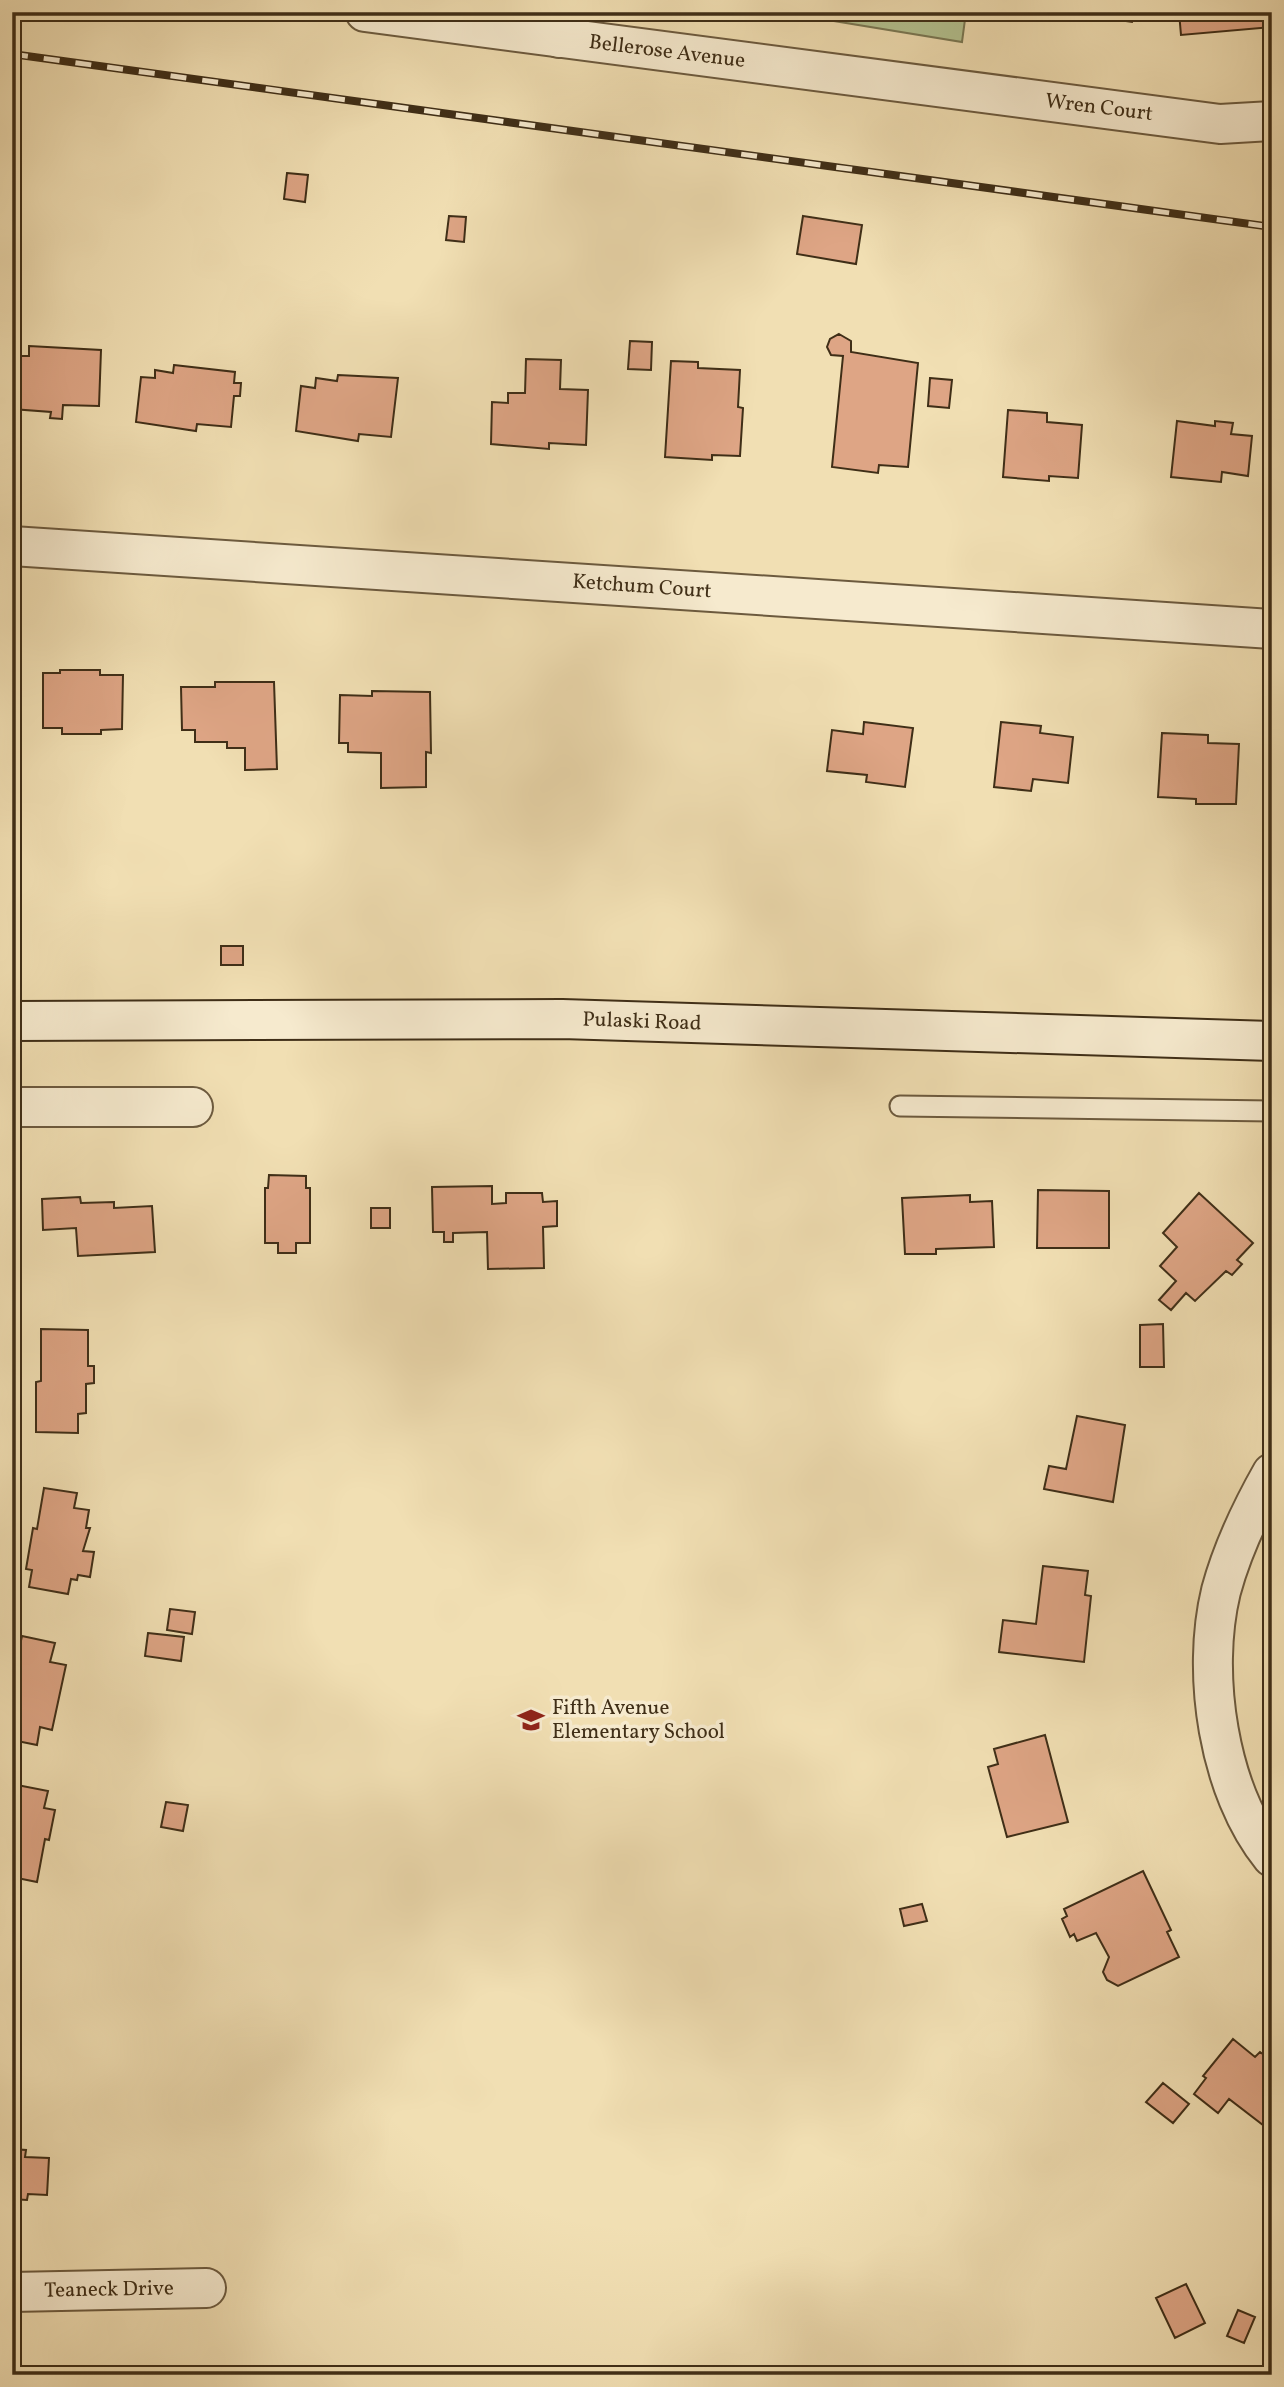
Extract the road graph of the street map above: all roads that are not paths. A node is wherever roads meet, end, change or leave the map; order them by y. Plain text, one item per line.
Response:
1 (365, 12) edge
2 (560, 25) edge
3 (927, 85) joint
4 (1272, 121) edge
5 (12, 546) edge
6 (1272, 629) edge
7 (12, 1021) edge
8 (1272, 1041) edge
9 (900, 1106) dead end
10 (12, 1107) edge
11 (193, 1107) dead end
12 (1272, 1111) edge
13 (1272, 1473) edge
14 (1272, 1857) edge
15 (206, 2288) dead end
16 (12, 2292) edge

1 - 2 street, Bellerose Avenue
2 - 3 street, Bellerose Avenue
3 - 4 street, Wren Court
5 - 6 street, Ketchum Court
7 - 8 street, Pulaski Road
9 - 12 lane
10 - 11 street
13 - 14 street
15 - 16 street, Teaneck Drive

